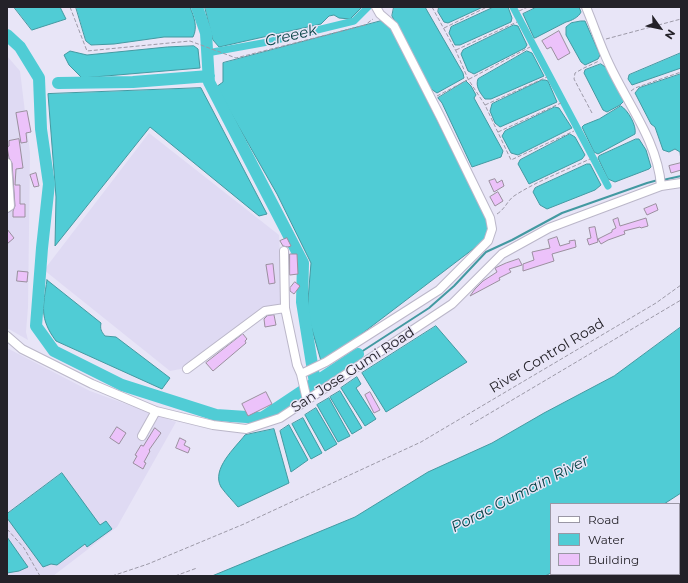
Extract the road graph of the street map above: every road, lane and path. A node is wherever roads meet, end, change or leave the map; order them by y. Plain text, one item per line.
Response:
1 (70, 7) edge
2 (432, 7) edge
3 (487, 7) edge
4 (528, 7) edge
5 (586, 7) edge
6 (378, 10) edge
7 (519, 11) dead end
8 (681, 19) edge
9 (517, 22) dead end
10 (443, 28) junction
11 (600, 41) junction
12 (530, 47) dead end
13 (456, 51) junction
14 (609, 64) junction
15 (681, 72) edge
16 (547, 77) dead end
17 (468, 79) junction
18 (625, 95) junction
19 (430, 97) junction
20 (561, 103) dead end
21 (485, 105) junction
22 (592, 113) dead end
23 (574, 131) dead end
24 (498, 132) junction
25 (590, 159) dead end
26 (7, 163) edge
27 (661, 182) junction
28 (681, 183) edge
29 (7, 208) edge
30 (490, 218) junction
31 (284, 251) dead end
32 (681, 285) edge
33 (681, 300) edge
34 (285, 308) junction
35 (7, 336) edge
36 (187, 369) dead end
37 (301, 374) junction
38 (307, 400) junction
39 (156, 411) junction
40 (470, 426) dead end
41 (142, 436) dead end
42 (7, 529) edge
43 (197, 568) dead end
44 (40, 576) edge
45 (112, 576) edge
46 (175, 576) edge

1 - 6 path
2 - 10 path
3 - 10 path
4 - 7 path
5 - 11 street
6 - 19 street
8 - 11 path
9 - 13 path
10 - 13 path
11 - 14 street
12 - 17 path
13 - 17 path
14 - 18 street
14 - 22 path
15 - 18 path
16 - 21 path
17 - 19 path
17 - 21 path
18 - 27 street
19 - 30 street
20 - 24 path
21 - 24 path
23 - 24 path
25 - 30 path
26 - 29 street
27 - 28 street, San Jose Gumi Road
27 - 38 street, San Jose Gumi Road
30 - 37 street
31 - 34 street
32 - 45 path, River Control Road
33 - 40 path
34 - 36 street
34 - 37 street
35 - 39 street, San Jose Gumi Road
37 - 38 street
38 - 39 street, San Jose Gumi Road
39 - 41 street
42 - 44 path
43 - 46 path

